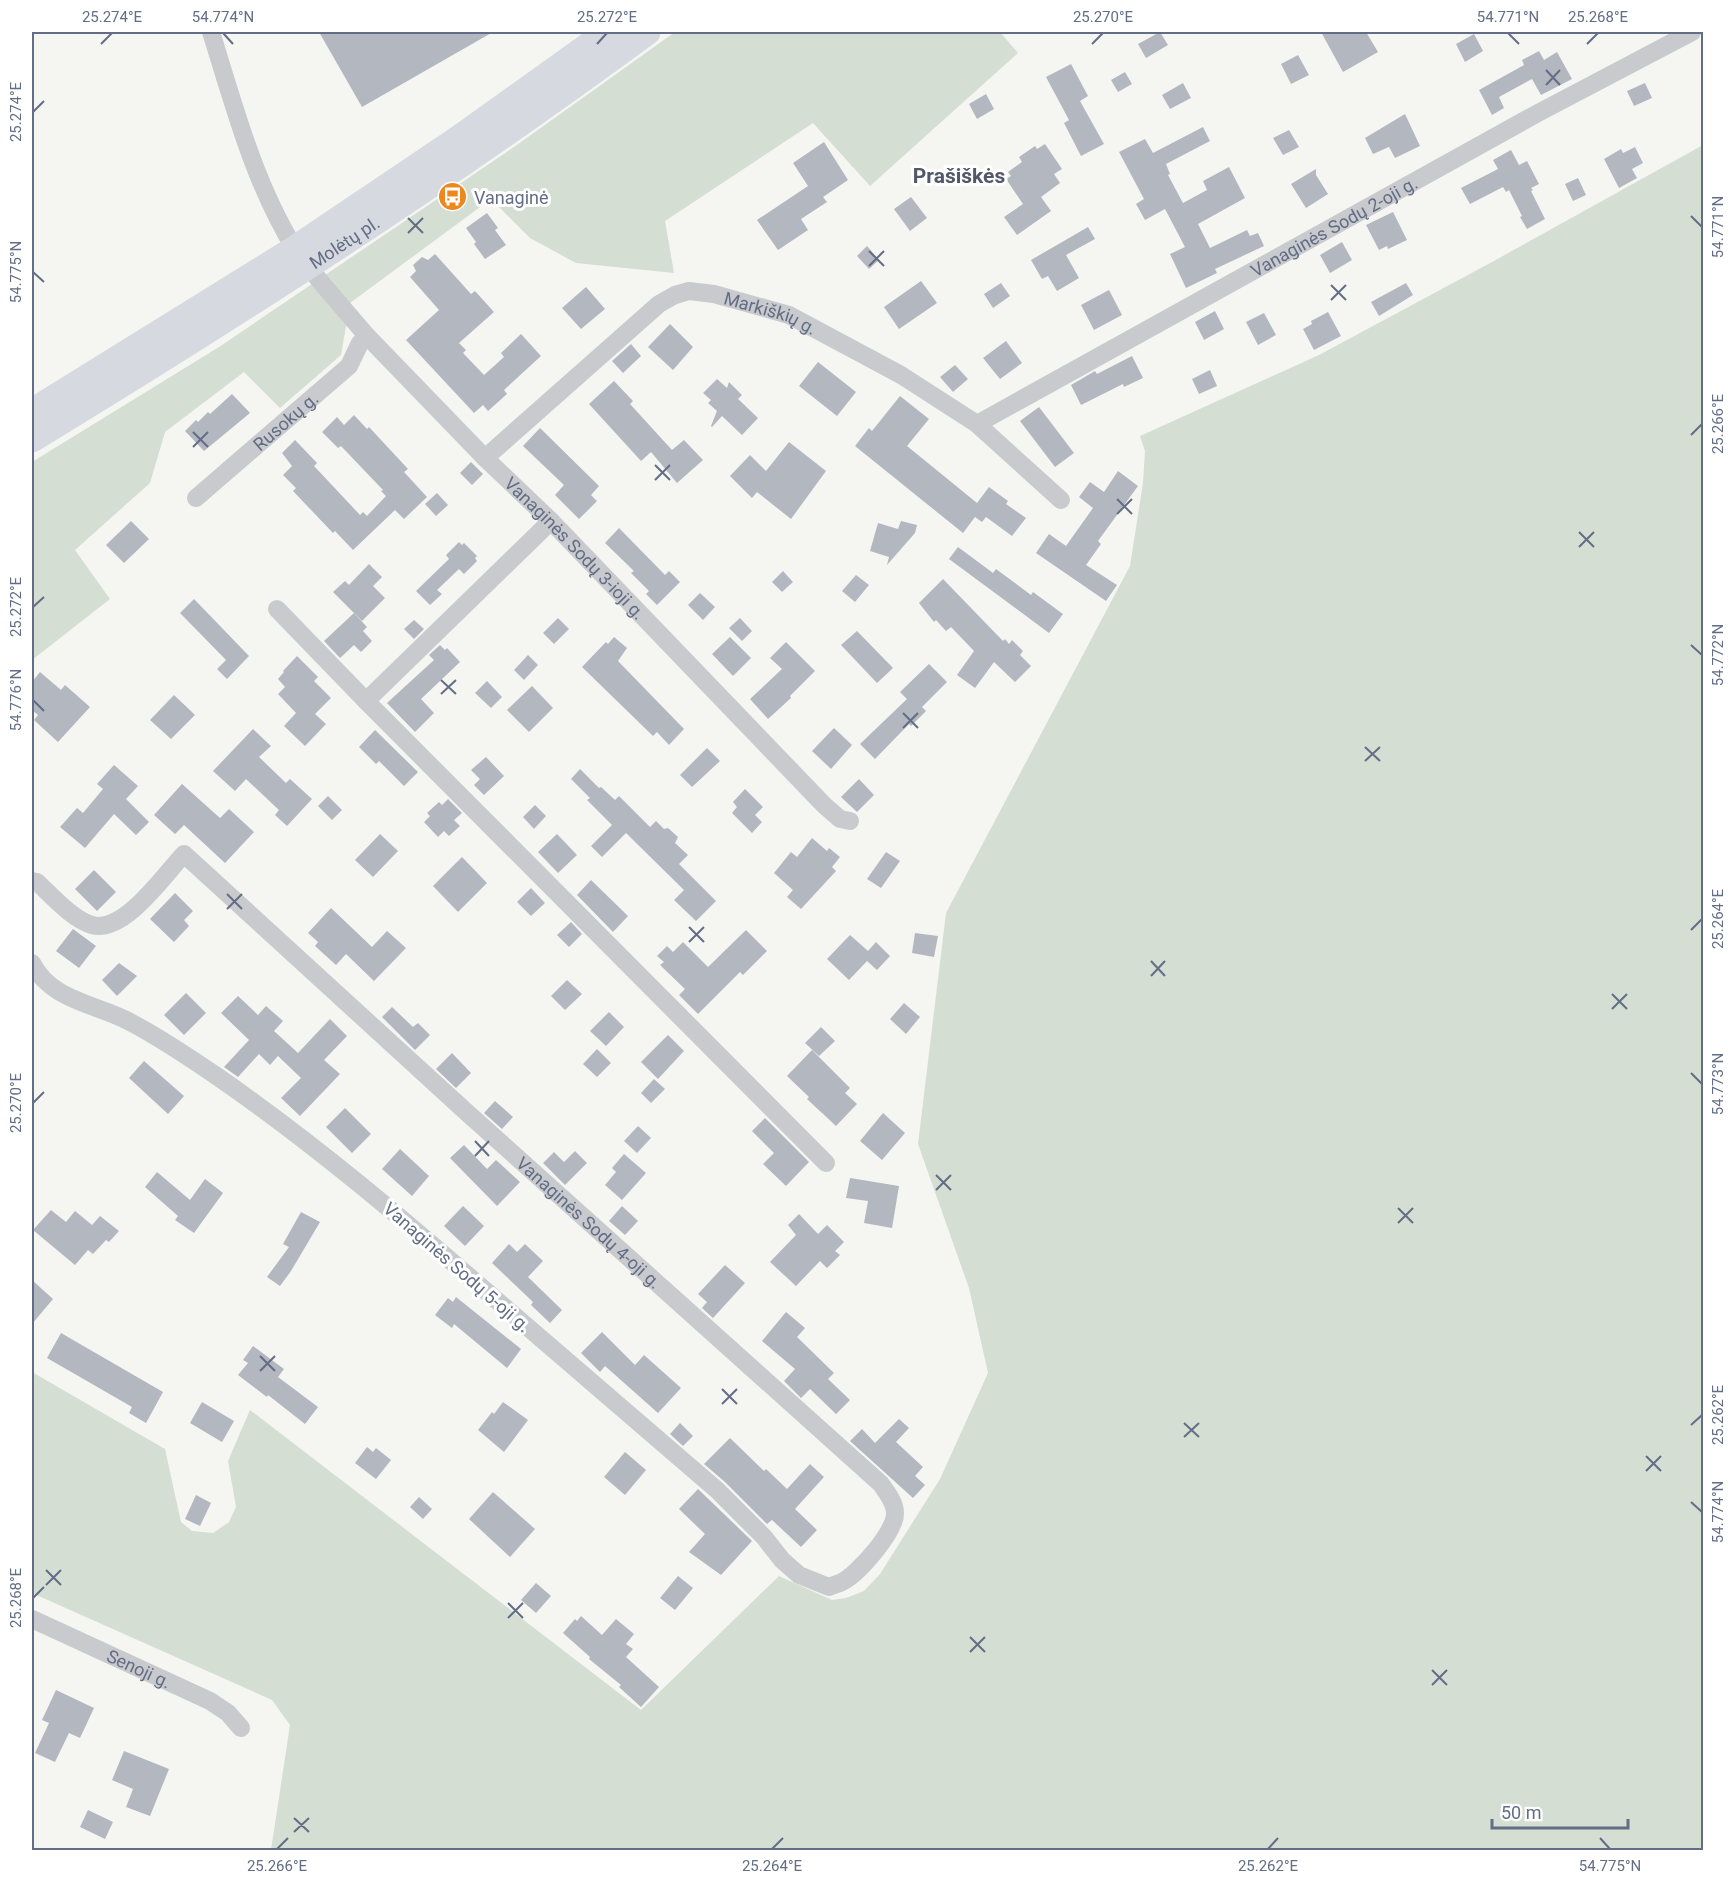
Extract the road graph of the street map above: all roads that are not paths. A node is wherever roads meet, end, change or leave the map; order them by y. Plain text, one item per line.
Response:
1 (211, 32) edge
2 (608, 32) edge
3 (646, 32) edge
4 (1692, 32) edge
5 (302, 257) junction
6 (367, 336) junction
7 (32, 412) edge
8 (977, 424) junction
9 (32, 439) edge
10 (485, 458) junction
11 (196, 498) dead end
12 (1061, 500) dead end
13 (551, 521) junction
14 (277, 609) dead end
15 (366, 701) junction
16 (850, 821) dead end
17 (32, 881) edge
18 (32, 963) edge
19 (826, 1163) dead end
20 (858, 1570) joint
21 (32, 1619) edge
22 (241, 1728) dead end

1 - 5 street, Vanaginės Sodų 3-ioji g.
2 - 5 highway, Molėtų pl.
3 - 5 highway, Molėtų pl.
4 - 8 street, Vanaginės Sodų 2-oji g.
5 - 6 street, Vanaginės Sodų 3-ioji g.
5 - 7 highway, Molėtų pl.
5 - 9 highway, Molėtų pl.
6 - 10 street, Vanaginės Sodų 3-ioji g.
6 - 11 street, Rusokų g.
8 - 10 street, Markiškių g.
8 - 12 street, Markiškių g.
10 - 13 street, Vanaginės Sodų 3-ioji g.
13 - 15 street
13 - 16 street, Vanaginės Sodų 3-ioji g.
14 - 15 street
15 - 19 street
17 - 20 street, Vanaginės Sodų 4-oji g.
18 - 20 street, Vanaginės Sodų 5-oji g.
21 - 22 street, Senoji g.

